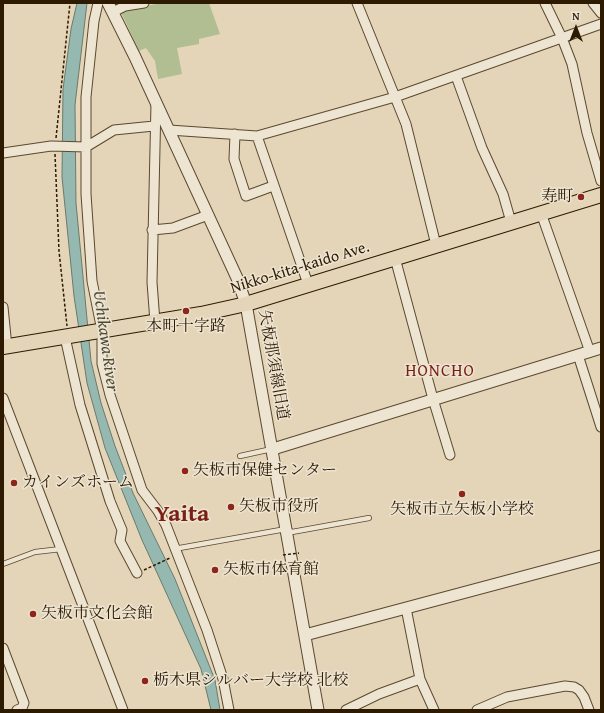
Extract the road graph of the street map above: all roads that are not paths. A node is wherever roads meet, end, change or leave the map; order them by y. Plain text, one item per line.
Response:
1 (98, 3) edge
2 (144, 3) edge
3 (357, 3) edge
4 (545, 3) edge
5 (593, 3) edge
6 (110, 7) edge
7 (601, 13) edge
8 (601, 24) edge
9 (562, 38) junction
10 (456, 76) junction
11 (394, 97) junction
12 (156, 103) junction
13 (154, 126) junction
14 (168, 130) junction
15 (235, 134) junction
16 (257, 136) junction
17 (86, 147) junction
18 (3, 154) edge
19 (601, 181) edge
20 (273, 186) junction
21 (601, 195) edge
22 (541, 213) junction
23 (208, 215) junction
24 (511, 222) junction
25 (152, 230) junction
26 (436, 245) junction
27 (395, 258) junction
28 (308, 284) junction
29 (246, 304) junction
30 (3, 307) edge
31 (155, 322) junction
32 (100, 331) junction
33 (68, 336) junction
34 (5, 347) edge
35 (601, 348) edge
36 (590, 352) junction
37 (578, 355) junction
38 (3, 398) edge
39 (433, 399) junction
40 (601, 426) edge
41 (273, 449) junction
42 (450, 455) dead end
43 (240, 456) dead end
44 (369, 518) dead end
45 (286, 529) junction
46 (61, 549) junction
47 (175, 552) junction
48 (601, 556) edge
49 (3, 564) edge
50 (137, 573) road end
51 (406, 608) junction
52 (305, 635) junction
53 (3, 648) edge
54 (420, 679) junction
55 (17, 710) edge
56 (123, 710) edge
57 (229, 710) edge
58 (318, 710) edge
59 (346, 710) edge
60 (434, 710) edge
61 (477, 710) edge
62 (589, 710) edge

1 - 17 street
2 - 6 street
3 - 11 street
4 - 9 street
5 - 7 street
6 - 12 street, 矢板那須線旧道
8 - 9 street
9 - 10 street
9 - 19 street
10 - 11 street
10 - 24 street
11 - 16 street
11 - 26 street
12 - 13 street
12 - 14 street, 矢板那須線旧道
13 - 17 street
13 - 25 street
14 - 15 street
14 - 23 street, 矢板那須線旧道
15 - 16 street
15 - 20 street
16 - 20 street
17 - 18 street
17 - 32 street
20 - 28 street
21 - 22 highway, Nikko-kita-kaido Ave.
22 - 24 highway, Nikko-kita-kaido Ave.
22 - 36 street
23 - 25 street
23 - 29 street, 矢板那須線旧道
24 - 26 highway, Nikko-kita-kaido Ave.
25 - 31 street
26 - 27 highway, Nikko-kita-kaido Ave.
27 - 28 highway, Nikko-kita-kaido Ave.
27 - 39 street
28 - 29 highway, Nikko-kita-kaido Ave.
29 - 31 highway, Nikko-kita-kaido Ave.
29 - 41 street, 矢板那須線旧道
30 - 34 street
31 - 32 highway, Nikko-kita-kaido Ave.
32 - 33 highway, Nikko-kita-kaido Ave.
32 - 47 street
33 - 34 highway, Nikko-kita-kaido Ave.
33 - 50 street
35 - 36 street
36 - 37 street
37 - 39 street
37 - 40 street
38 - 46 street
39 - 41 street
39 - 42 street
41 - 43 lane
41 - 45 street, 矢板那須線旧道
44 - 45 lane
45 - 47 lane
45 - 52 street, 矢板那須線旧道
46 - 49 lane
46 - 56 street
47 - 57 street
48 - 51 street
51 - 52 street
51 - 54 street
52 - 58 street, 矢板那須線旧道
53 - 55 street
54 - 59 street
54 - 60 street
61 - 62 street

